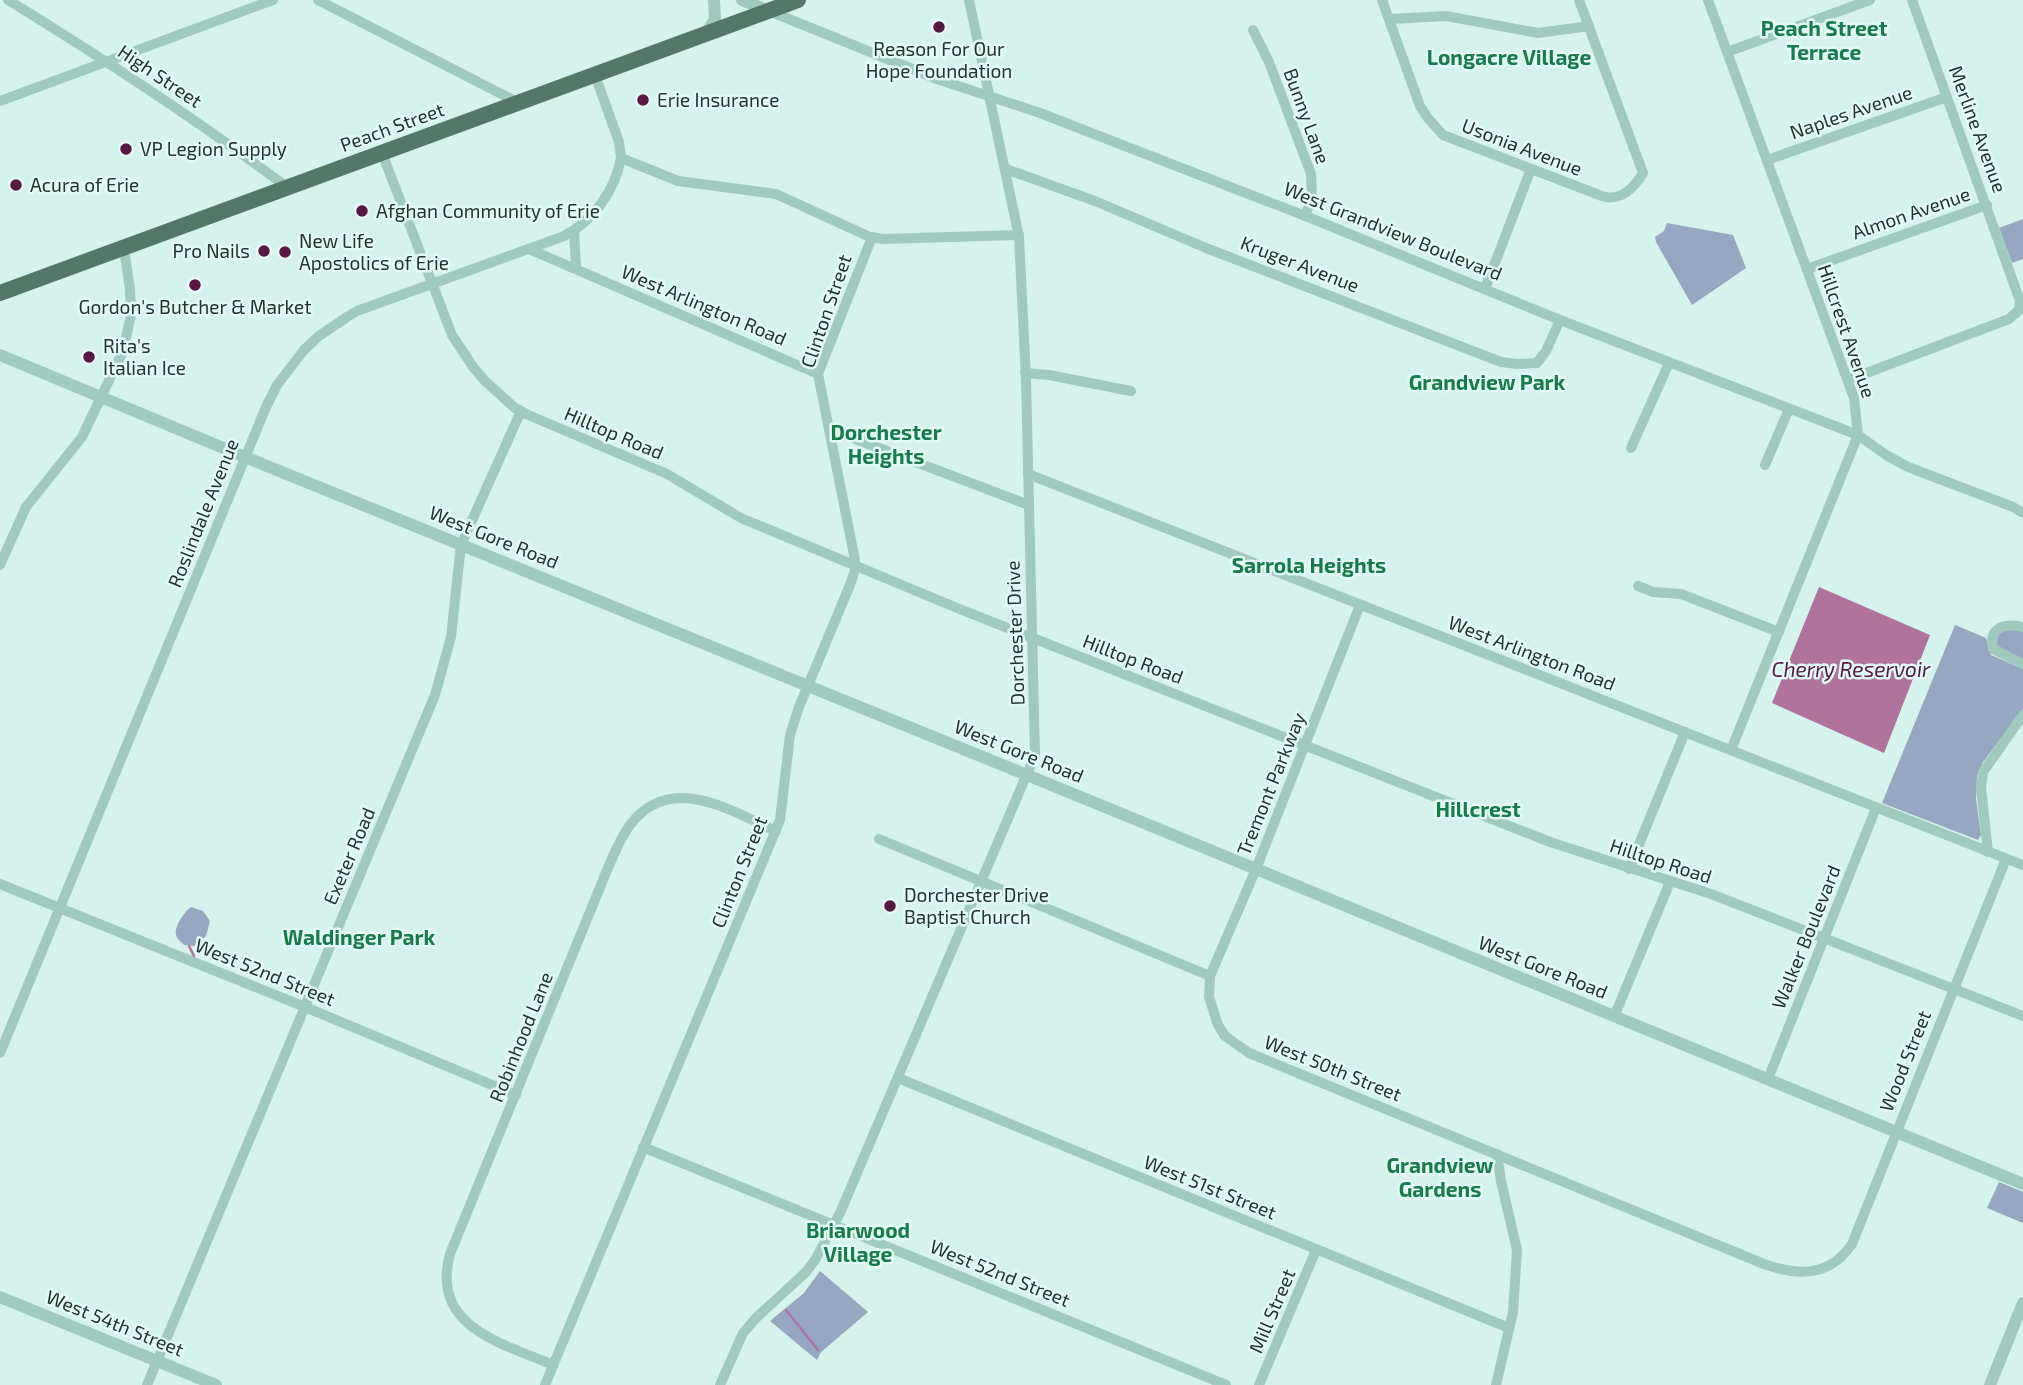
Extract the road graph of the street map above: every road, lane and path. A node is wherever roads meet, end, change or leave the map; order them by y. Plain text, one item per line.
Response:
1 (8, 0) edge
2 (273, 0) edge
3 (318, 0) edge
4 (714, 0) edge
5 (742, 0) edge
6 (798, 0) edge
7 (969, 0) edge
8 (1382, 0) edge
9 (1578, 0) edge
10 (1708, 0) edge
11 (1870, 0) edge
12 (1912, 0) edge
13 (769, 11) junction
14 (1390, 19) junction
15 (1589, 26) junction
16 (1253, 30) dead end
17 (706, 34) junction
18 (1727, 52) junction
19 (107, 61) junction
20 (595, 75) junction
21 (991, 97) junction
22 (1947, 97) junction
23 (0, 101) edge
24 (519, 103) junction
25 (382, 153) junction
26 (621, 158) junction
27 (1767, 160) junction
28 (1006, 169) junction
29 (1531, 169) junction
30 (288, 188) junction
31 (1987, 205) junction
32 (1305, 216) junction
33 (574, 230) junction
34 (1019, 235) junction
35 (872, 237) junction
36 (124, 248) junction
37 (529, 249) junction
38 (576, 267) junction
39 (1807, 269) junction
40 (432, 284) junction
41 (1485, 289) junction
42 (0, 293) edge
43 (1560, 320) junction
44 (0, 355) edge
45 (1669, 363) junction
46 (1026, 373) junction
47 (818, 374) junction
48 (1848, 380) junction
49 (1131, 391) dead end
50 (103, 397) junction
51 (1789, 409) junction
52 (521, 411) junction
53 (829, 429) junction
54 (1858, 435) junction
55 (1631, 448) dead end
56 (245, 457) junction
57 (1765, 465) dead end
58 (1028, 474) junction
59 (1029, 505) junction
60 (2023, 513) edge
61 (461, 545) junction
62 (0, 565) edge
63 (856, 567) junction
64 (1638, 586) dead end
65 (1360, 605) junction
66 (2022, 626) edge
67 (1779, 632) junction
68 (1033, 638) junction
69 (2023, 664) edge
70 (808, 686) junction
71 (2023, 715) edge
72 (1685, 732) junction
73 (1305, 745) junction
74 (1731, 750) junction
75 (1027, 775) junction
76 (1876, 808) junction
77 (776, 831) junction
78 (878, 839) dead end
79 (1988, 852) junction
80 (2006, 859) junction
81 (2023, 865) edge
82 (1256, 869) junction
83 (1629, 869) junction
84 (981, 881) junction
85 (1670, 882) junction
86 (0, 884) edge
87 (60, 909) junction
88 (1825, 938) junction
89 (1210, 976) junction
90 (1953, 989) junction
91 (305, 1007) junction
92 (2023, 1016) edge
93 (1614, 1017) junction
94 (0, 1054) edge
95 (898, 1077) junction
96 (1768, 1079) junction
97 (516, 1095) junction
98 (1896, 1132) junction
99 (643, 1147) junction
100 (1497, 1154) junction
101 (2023, 1184) edge
102 (834, 1224) junction
103 (1316, 1250) junction
104 (1825, 1268) joint
105 (0, 1297) edge
106 (2023, 1303) edge
107 (1509, 1328) junction
108 (157, 1361) junction
109 (553, 1365) junction
110 (147, 1385) edge
111 (216, 1385) edge
112 (545, 1385) edge
113 (720, 1385) edge
114 (1226, 1385) edge
115 (1259, 1385) edge
116 (1496, 1385) edge
117 (1990, 1385) edge

1 - 19 street, High Street
2 - 19 street
3 - 24 street
4 - 17 street
5 - 13 street, West Grandview Boulevard
6 - 13 main road, Peach Street
7 - 21 street, Dorchester Drive
8 - 14 street, Usonia Avenue
9 - 15 street
10 - 18 street, Hillcrest Avenue
11 - 18 street
12 - 22 street, Merline Avenue
13 - 17 main road, Peach Street
13 - 21 street, West Grandview Boulevard
14 - 15 street
14 - 29 street, Usonia Avenue
15 - 29 street, Usonia Avenue
16 - 32 street, Bunny Lane
17 - 20 main road, Peach Street
18 - 27 street, Hillcrest Avenue
19 - 23 street
19 - 30 street, High Street
20 - 24 main road, Peach Street
20 - 26 street
21 - 28 street, Dorchester Drive
21 - 32 street, West Grandview Boulevard
22 - 27 street, Naples Avenue
22 - 31 street, Merline Avenue
24 - 25 main road, Peach Street
25 - 30 main road, Peach Street
25 - 40 street, Hilltop Road
26 - 33 street, Roslindale Avenue
26 - 35 street
27 - 39 street, Hillcrest Avenue
28 - 34 street, Dorchester Drive
28 - 43 street, Kruger Avenue
29 - 41 street
30 - 36 main road, Peach Street
31 - 39 street, Almon Avenue
31 - 48 street, Merline Avenue
32 - 41 street, West Grandview Boulevard
33 - 37 street, Roslindale Avenue
33 - 38 street
34 - 35 street
34 - 46 street, Dorchester Drive
35 - 47 street, Clinton Street
36 - 42 main road, Peach Street
36 - 50 street
37 - 38 street, West Arlington Road
37 - 40 street, Roslindale Avenue
38 - 47 street, West Arlington Road
39 - 48 street, Hillcrest Avenue
40 - 52 street, Hilltop Road
40 - 56 street, Roslindale Avenue
41 - 43 street, West Grandview Boulevard
43 - 45 street, West Grandview Boulevard
44 - 50 street, West Gore Road
45 - 51 street, West Grandview Boulevard
45 - 55 street
46 - 49 street
46 - 58 street, Dorchester Drive
47 - 53 street, Clinton Street
48 - 54 street, Hillcrest Avenue
50 - 56 street, West Gore Road
50 - 62 street
51 - 54 street, West Grandview Boulevard
51 - 57 street
52 - 61 street, Exeter Road
52 - 63 street, Hilltop Road
53 - 59 street
53 - 63 street, Clinton Street
54 - 60 street, West Grandview Boulevard
54 - 67 street, Hillcrest Avenue
56 - 61 street, West Gore Road
56 - 87 street, Roslindale Avenue
58 - 59 street, Dorchester Drive
58 - 65 street, West Arlington Road
59 - 68 street, Dorchester Drive
61 - 70 street, West Gore Road
61 - 91 street, Exeter Road
63 - 68 street, Hilltop Road
63 - 70 street, Clinton Street
64 - 67 street
65 - 72 street, West Arlington Road
65 - 73 street, Tremont Parkway
66 - 69 street
67 - 74 street, Hillcrest Avenue
68 - 73 street, Hilltop Road
68 - 75 street, Dorchester Drive
70 - 75 street, West Gore Road
70 - 77 street, Clinton Street
71 - 79 street
72 - 74 street, West Arlington Road
72 - 83 street
73 - 82 street, Tremont Parkway
73 - 83 street, Hilltop Road
74 - 76 street, West Arlington Road
75 - 82 street, West Gore Road
75 - 84 street, Dorchester Drive
76 - 79 street, West Arlington Road
76 - 88 street, Walker Boulevard
77 - 97 street, Robinhood Lane
77 - 99 street, Clinton Street
78 - 84 street
79 - 80 street, West Arlington Road
80 - 81 street, West Arlington Road
80 - 90 street, Wood Street
82 - 89 street, Tremont Parkway
82 - 93 street, West Gore Road
83 - 85 street, Hilltop Road
84 - 89 street
84 - 95 street, Dorchester Drive
85 - 88 street, Hilltop Road
85 - 93 street
86 - 87 street, West 52nd Street
87 - 91 street, West 52nd Street
87 - 94 street, Roslindale Avenue
88 - 90 street, Hilltop Road
88 - 96 street, Walker Boulevard
89 - 100 street, West 50th Street
90 - 92 street, Hilltop Road
90 - 98 street, Wood Street
91 - 97 street, West 52nd Street
91 - 108 street, Exeter Road
93 - 96 street, West Gore Road
95 - 102 street, Dorchester Drive
95 - 103 street, West 51st Street
96 - 98 street, West Gore Road
97 - 109 street, Robinhood Lane
98 - 101 street, West Gore Road
98 - 104 street, Wood Street
99 - 102 street, West 52nd Street
99 - 109 street, Clinton Street
100 - 104 street, West 50th Street
100 - 107 street
102 - 113 street, Dorchester Drive
102 - 114 street, West 52nd Street
103 - 107 street, West 51st Street
103 - 115 street, Mill Street
105 - 108 street, West 54th Street
106 - 117 street
107 - 116 street
108 - 110 street, Exeter Road
108 - 111 street, West 54th Street
109 - 112 street, Clinton Street

